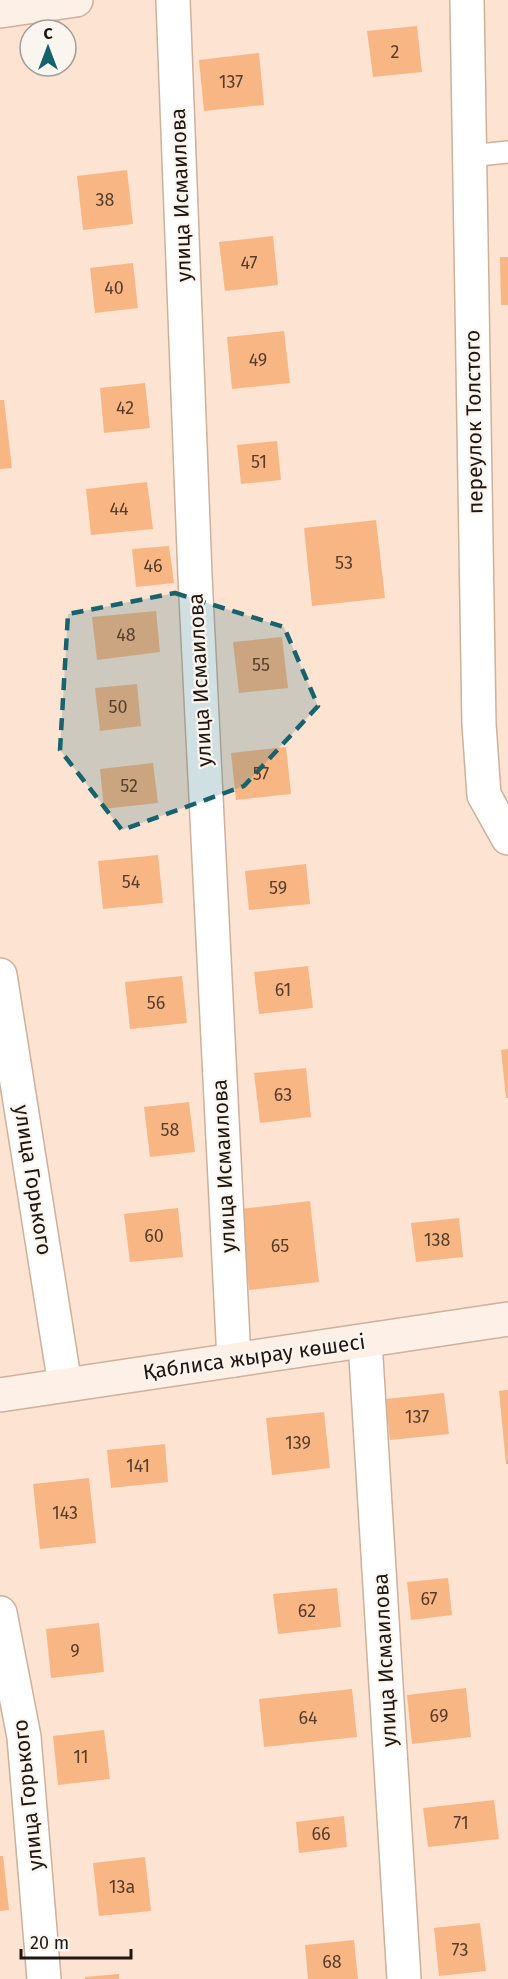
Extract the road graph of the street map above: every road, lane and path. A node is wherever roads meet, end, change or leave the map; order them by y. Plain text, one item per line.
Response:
1 (76, 0) edge
2 (173, 0) edge
3 (467, 0) edge
4 (0, 11) edge
5 (508, 152) edge
6 (470, 156) junction
7 (508, 838) edge
8 (0, 975) edge
9 (508, 1319) edge
10 (365, 1341) junction
11 (234, 1360) junction
12 (65, 1385) junction
13 (0, 1395) edge
14 (0, 1613) edge
15 (44, 1979) edge
16 (404, 1979) edge

1 - 4 street
2 - 11 street, улица Исмаилова
3 - 6 street, переулок Толстого
5 - 6 lane
6 - 7 street, переулок Толстого
8 - 12 street, улица Горького
9 - 10 street, Қаблиса жырау көшесі
10 - 11 street, Қаблиса жырау көшесі
10 - 16 street, улица Исмаилова
11 - 12 street, Қаблиса жырау көшесі
12 - 13 street, Қаблиса жырау көшесі
14 - 15 street, улица Горького

